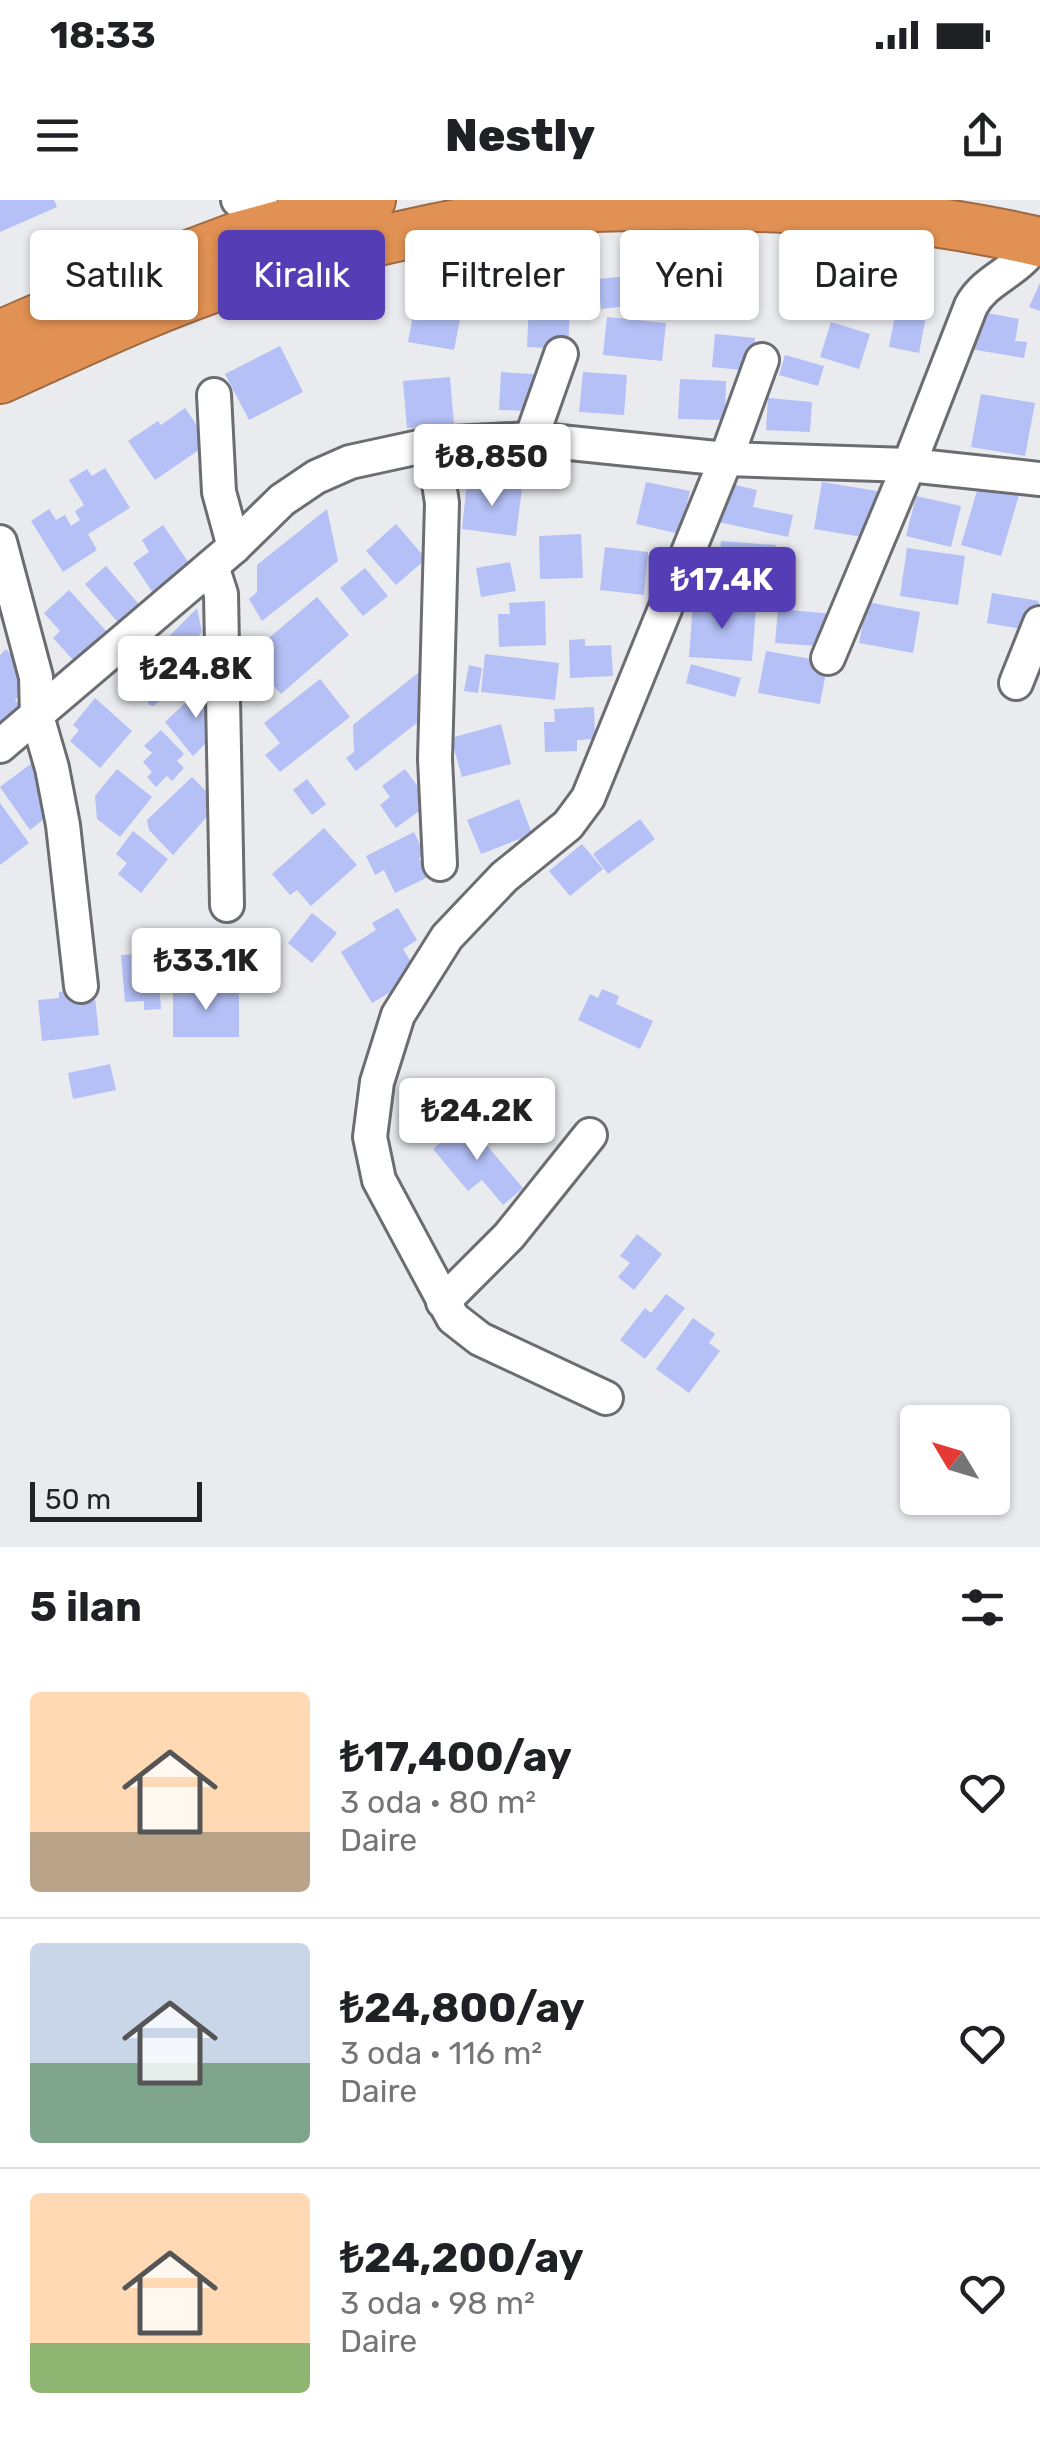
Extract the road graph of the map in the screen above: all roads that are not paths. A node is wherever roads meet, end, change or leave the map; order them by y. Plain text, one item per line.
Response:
1 (238, 200) edge
2 (371, 200) edge
3 (285, 222) junction
4 (1039, 235) edge
5 (0, 336) edge
6 (561, 354) dead end
7 (762, 360) dead end
8 (0, 379) edge
9 (214, 395) dead end
10 (532, 439) junction
11 (433, 444) junction
12 (726, 459) junction
13 (909, 465) junction
14 (1040, 479) edge
15 (0, 542) edge
16 (223, 556) junction
17 (1040, 624) edge
18 (828, 658) dead end
19 (1016, 682) dead end
20 (36, 716) junction
21 (0, 746) edge
22 (440, 864) dead end
23 (227, 905) dead end
24 (81, 986) dead end
25 (590, 1135) dead end
26 (442, 1302) junction
27 (606, 1398) dead end

1 - 3 street
2 - 3 highway
3 - 5 highway
4 - 8 highway
4 - 13 street
6 - 10 street
7 - 12 street
9 - 16 street
10 - 11 street
10 - 12 street
11 - 16 street
11 - 22 street
12 - 13 street
12 - 26 street
13 - 14 street
13 - 18 street
15 - 20 street
16 - 20 street
16 - 23 street
17 - 19 street
20 - 21 street
20 - 24 street
25 - 26 street
26 - 27 street

